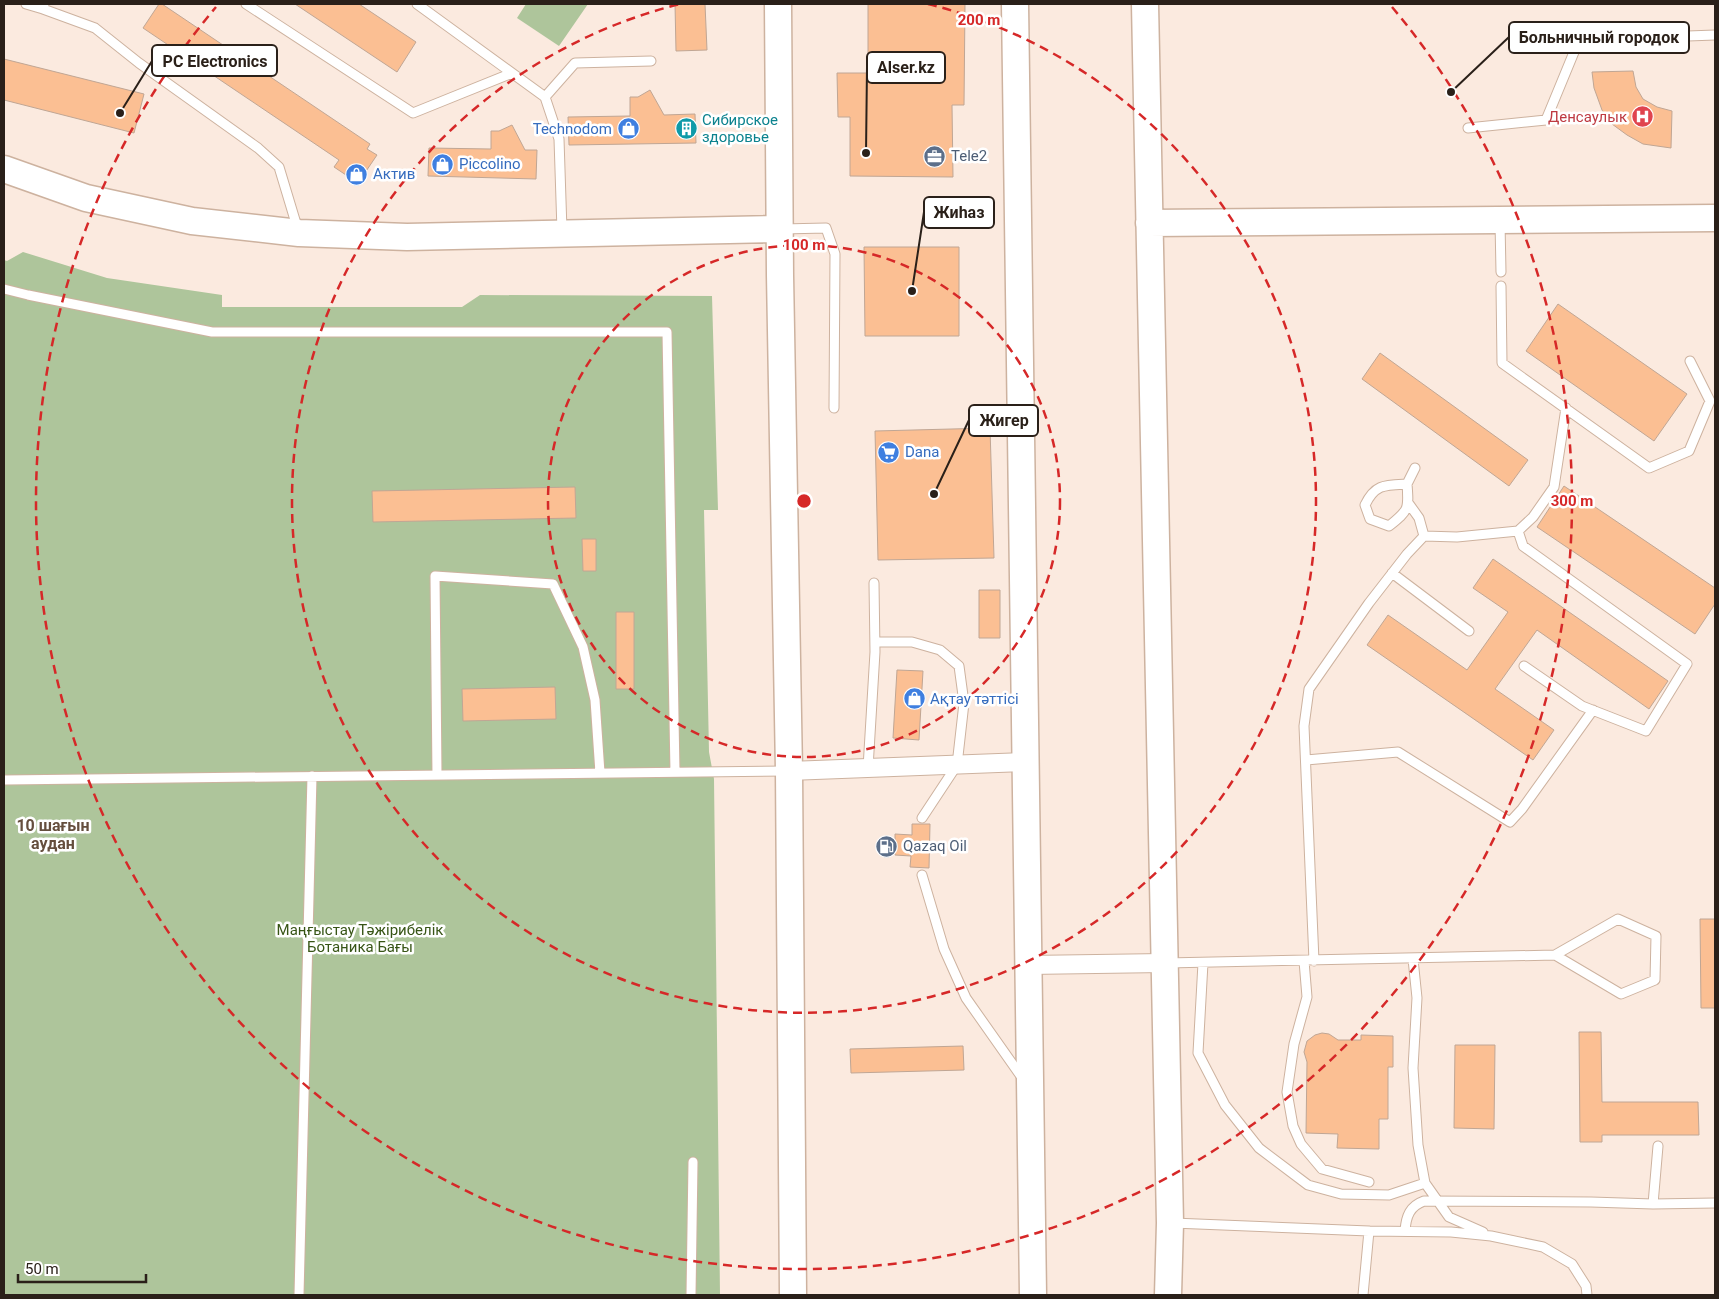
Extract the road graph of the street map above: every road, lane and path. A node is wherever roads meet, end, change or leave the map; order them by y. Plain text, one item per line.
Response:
1 (26, 4) edge
2 (246, 4) edge
3 (417, 4) edge
4 (778, 4) edge
5 (1015, 4) edge
6 (1145, 4) edge
7 (44, 6) edge
8 (1715, 35) edge
9 (651, 61) dead end
10 (512, 73) junction
11 (545, 98) junction
12 (1468, 128) dead end
13 (4, 169) edge
14 (1715, 218) edge
15 (1500, 219) junction
16 (1149, 223) junction
17 (779, 229) junction
18 (299, 234) junction
19 (562, 235) junction
20 (1501, 272) dead end
21 (1501, 286) dead end
22 (4, 289) edge
23 (1690, 361) dead end
24 (834, 408) dead end
25 (1566, 408) junction
26 (1415, 468) dead end
27 (1407, 484) junction
28 (1409, 504) junction
29 (1518, 531) junction
30 (1424, 536) junction
31 (1392, 573) junction
32 (874, 583) dead end
33 (1469, 631) dead end
34 (875, 642) junction
35 (1524, 666) dead end
36 (1593, 710) junction
37 (1306, 760) junction
38 (1025, 762) junction
39 (957, 764) junction
40 (868, 768) junction
41 (789, 771) junction
42 (675, 772) junction
43 (600, 773) junction
44 (437, 775) junction
45 (312, 776) junction
46 (4, 780) edge
47 (922, 818) dead end
48 (922, 875) dead end
49 (1555, 955) junction
50 (1413, 958) junction
51 (1304, 961) junction
52 (1314, 961) junction
53 (1164, 963) junction
54 (1203, 963) junction
55 (1028, 965) junction
56 (1029, 1087) junction
57 (1658, 1146) dead end
58 (693, 1162) dead end
59 (1369, 1182) dead end
60 (1425, 1183) junction
61 (1437, 1200) junction
62 (1715, 1203) edge
63 (1653, 1204) junction
64 (1170, 1223) junction
65 (1369, 1231) junction
66 (1405, 1231) junction
67 (1491, 1236) junction
68 (299, 1295) edge
69 (691, 1295) edge
70 (793, 1295) edge
71 (1033, 1295) edge
72 (1168, 1295) edge
73 (1363, 1295) edge
74 (1587, 1295) edge

1 - 7 lane
2 - 10 lane
3 - 10 lane
4 - 17 main road
5 - 38 main road
6 - 16 main road
7 - 18 lane
8 - 12 lane
9 - 11 lane
10 - 11 lane
11 - 19 lane
13 - 18 main road
14 - 15 main road
15 - 16 main road
15 - 20 lane
16 - 53 main road
17 - 19 main road
17 - 24 lane
17 - 41 main road
18 - 19 main road
21 - 25 lane
22 - 42 lane
23 - 25 lane
25 - 29 lane
26 - 27 lane
27 - 28 lane
27 - 28 lane
28 - 30 lane
29 - 30 lane
29 - 36 lane
30 - 31 lane
31 - 33 lane
31 - 37 lane
32 - 34 lane
34 - 39 lane
34 - 40 lane
35 - 36 lane
36 - 37 lane
37 - 52 lane
38 - 39 street
38 - 55 main road
39 - 40 street
39 - 47 lane
40 - 41 street
41 - 42 lane
41 - 70 main road
42 - 43 lane
43 - 44 lane
43 - 44 lane
44 - 45 lane
45 - 46 lane
45 - 68 lane
48 - 56 lane
49 - 49 lane
49 - 50 lane
50 - 52 lane
50 - 60 lane
51 - 52 lane
51 - 54 lane
51 - 59 lane
53 - 54 lane
53 - 55 street
53 - 64 main road
54 - 60 lane
55 - 56 main road
56 - 71 main road
57 - 63 lane
58 - 69 lane
60 - 61 lane
61 - 63 lane
61 - 66 lane
61 - 67 lane
62 - 63 lane
64 - 65 lane
64 - 72 main road
65 - 66 lane
65 - 73 lane
66 - 67 lane
67 - 74 lane

